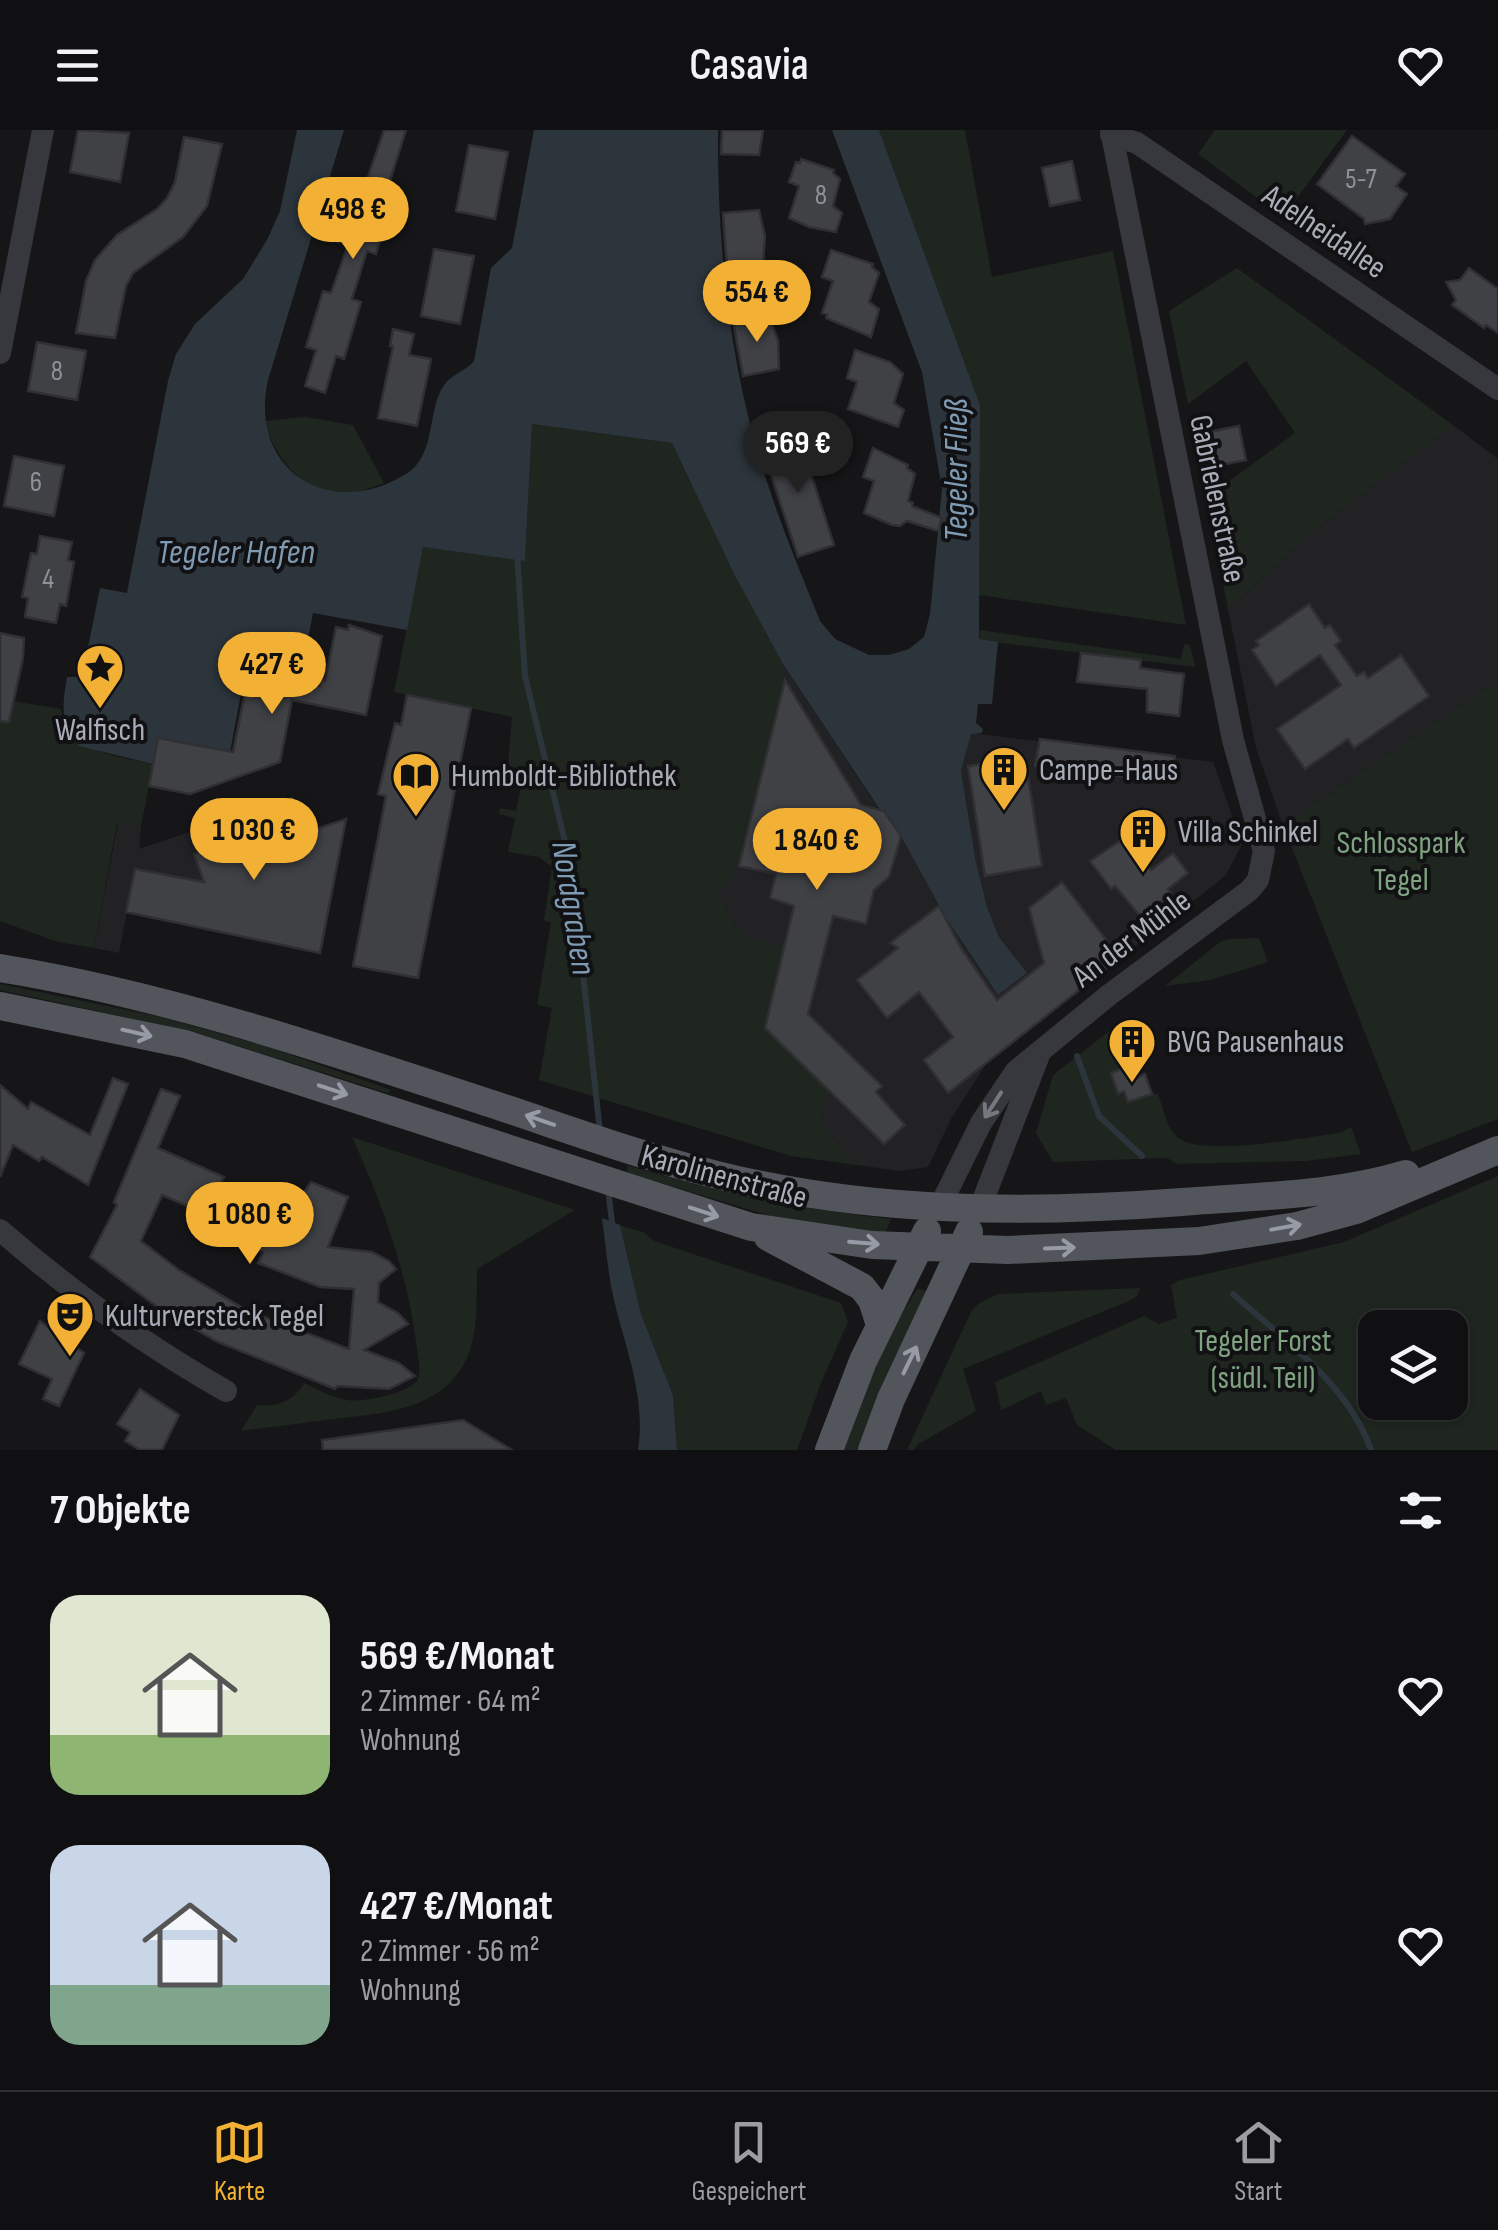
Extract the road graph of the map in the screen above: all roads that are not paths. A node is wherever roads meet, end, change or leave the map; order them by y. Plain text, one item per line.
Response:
1 (43, 130) edge
2 (1111, 133) edge
3 (0, 353) edge
4 (1498, 389) edge
5 (1258, 880) joint
6 (0, 968) edge
7 (0, 1006) edge
8 (1043, 1047) junction
9 (1498, 1148) edge
10 (939, 1208) junction
11 (980, 1208) junction
12 (750, 1228) junction
13 (0, 1230) edge
14 (920, 1246) junction
15 (963, 1248) junction
16 (880, 1325) junction
17 (226, 1391) dead end
18 (829, 1450) edge
19 (872, 1450) edge

1 - 3 street
2 - 4 street, Adelheidallee
2 - 5 street, Gabrielenstraße
5 - 8 street, An der Mühle
10 -> 6 main road, Karolinenstraße
7 -> 12 main road, Karolinenstraße
8 -> 10 street, An der Mühle
8 - 11 street
9 - 11 main road, Karolinenstraße
15 -> 9 main road, Karolinenstraße
10 - 11 main road, Karolinenstraße
10 - 14 main road
11 - 15 main road
12 -> 14 main road, Karolinenstraße
12 - 16 main road
13 - 17 street
14 - 15 main road, Karolinenstraße
14 - 16 main road
19 -> 15 main road
16 - 18 main road

